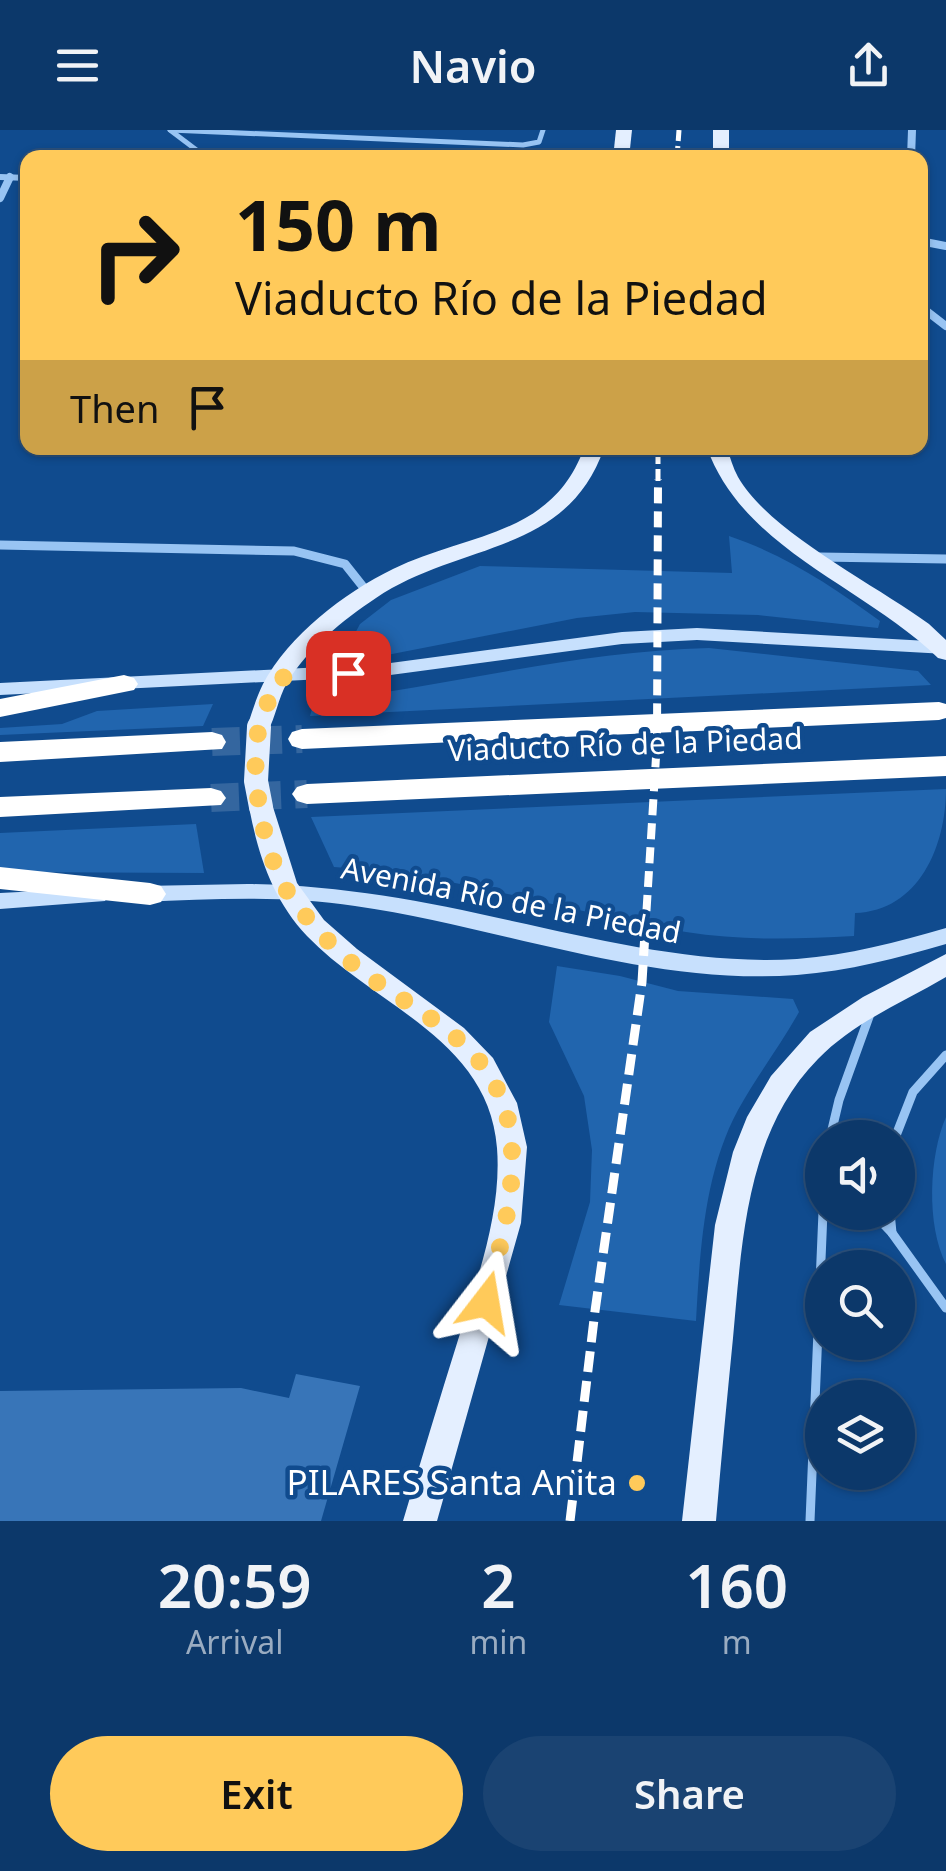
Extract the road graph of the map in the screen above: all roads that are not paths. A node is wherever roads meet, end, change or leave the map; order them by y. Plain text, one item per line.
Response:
1 (170, 130) edge
2 (364, 130) edge
3 (544, 130) edge
4 (362, 138) junction
5 (196, 150) edge
6 (5, 177) edge
7 (0, 198) edge
8 (592, 455) edge
9 (720, 455) edge
10 (0, 545) edge
11 (820, 557) junction
12 (946, 558) edge
13 (368, 593) junction
14 (945, 650) edge
15 (278, 678) junction
16 (124, 684) junction
17 (0, 689) edge
18 (0, 708) edge
19 (940, 711) dead end
20 (302, 739) tunnel mouth
21 (212, 742) tunnel mouth
22 (0, 752) edge
23 (946, 766) edge
24 (308, 794) tunnel mouth
25 (211, 798) tunnel mouth
26 (0, 807) edge
27 (0, 878) edge
28 (150, 894) junction
29 (289, 894) junction
30 (0, 901) edge
31 (946, 936) edge
32 (946, 964) edge
33 (875, 1003) junction
34 (946, 1055) edge
35 (834, 1120) edge
36 (899, 1120) edge
37 (822, 1230) edge
38 (889, 1230) edge
39 (892, 1230) edge
40 (892, 1233) junction
41 (946, 1308) edge
42 (420, 1521) edge
43 (699, 1521) edge
44 (810, 1521) edge

1 - 4 lane
1 - 5 lane
2 - 4 lane
3 - 4 lane
6 - 7 street
8 - 13 main road
9 - 11 main road
10 - 13 street
11 - 12 street
11 - 14 main road
13 - 15 main road
14 - 15 main road
15 - 16 main road
15 - 29 main road, bridge
16 - 17 main road
16 - 18 highway
19 - 20 highway, Viaducto Río de la Piedad
21 - 22 highway
23 - 24 highway, Viaducto Río de la Piedad
25 - 26 highway
27 - 28 highway
28 - 29 main road, Avenida Río de la Piedad
28 - 30 main road, Avenida Río de la Piedad
29 - 31 main road, Avenida Río de la Piedad
29 - 42 main road
32 - 33 main road
33 - 35 lane
33 - 43 main road
34 - 36 lane
37 - 44 lane
38 - 40 lane
39 - 40 lane
40 - 41 lane

